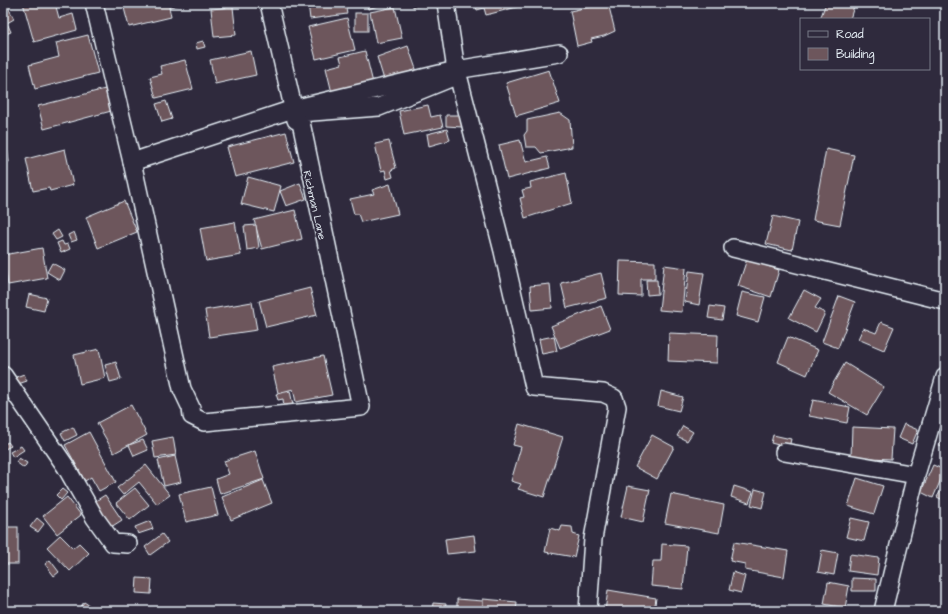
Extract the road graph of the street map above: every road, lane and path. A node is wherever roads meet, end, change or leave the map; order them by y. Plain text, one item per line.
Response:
1 (94, 3) edge
2 (269, 3) edge
3 (446, 3) edge
4 (559, 53) dead end
5 (457, 72) junction
6 (293, 109) junction
7 (132, 162) junction
8 (733, 248) dead end
9 (945, 301) edge
10 (3, 375) edge
11 (945, 377) edge
12 (361, 407) junction
13 (784, 452) dead end
14 (916, 475) junction
15 (128, 544) dead end
16 (588, 611) edge
17 (883, 611) edge

1 - 7 street
2 - 6 street, Richman Lane
3 - 5 street
4 - 5 street
5 - 6 street
5 - 12 street
5 - 16 street
6 - 7 street
6 - 12 street, Richman Lane
7 - 12 street
8 - 9 street
10 - 15 street
11 - 14 street
13 - 14 street
14 - 17 street

